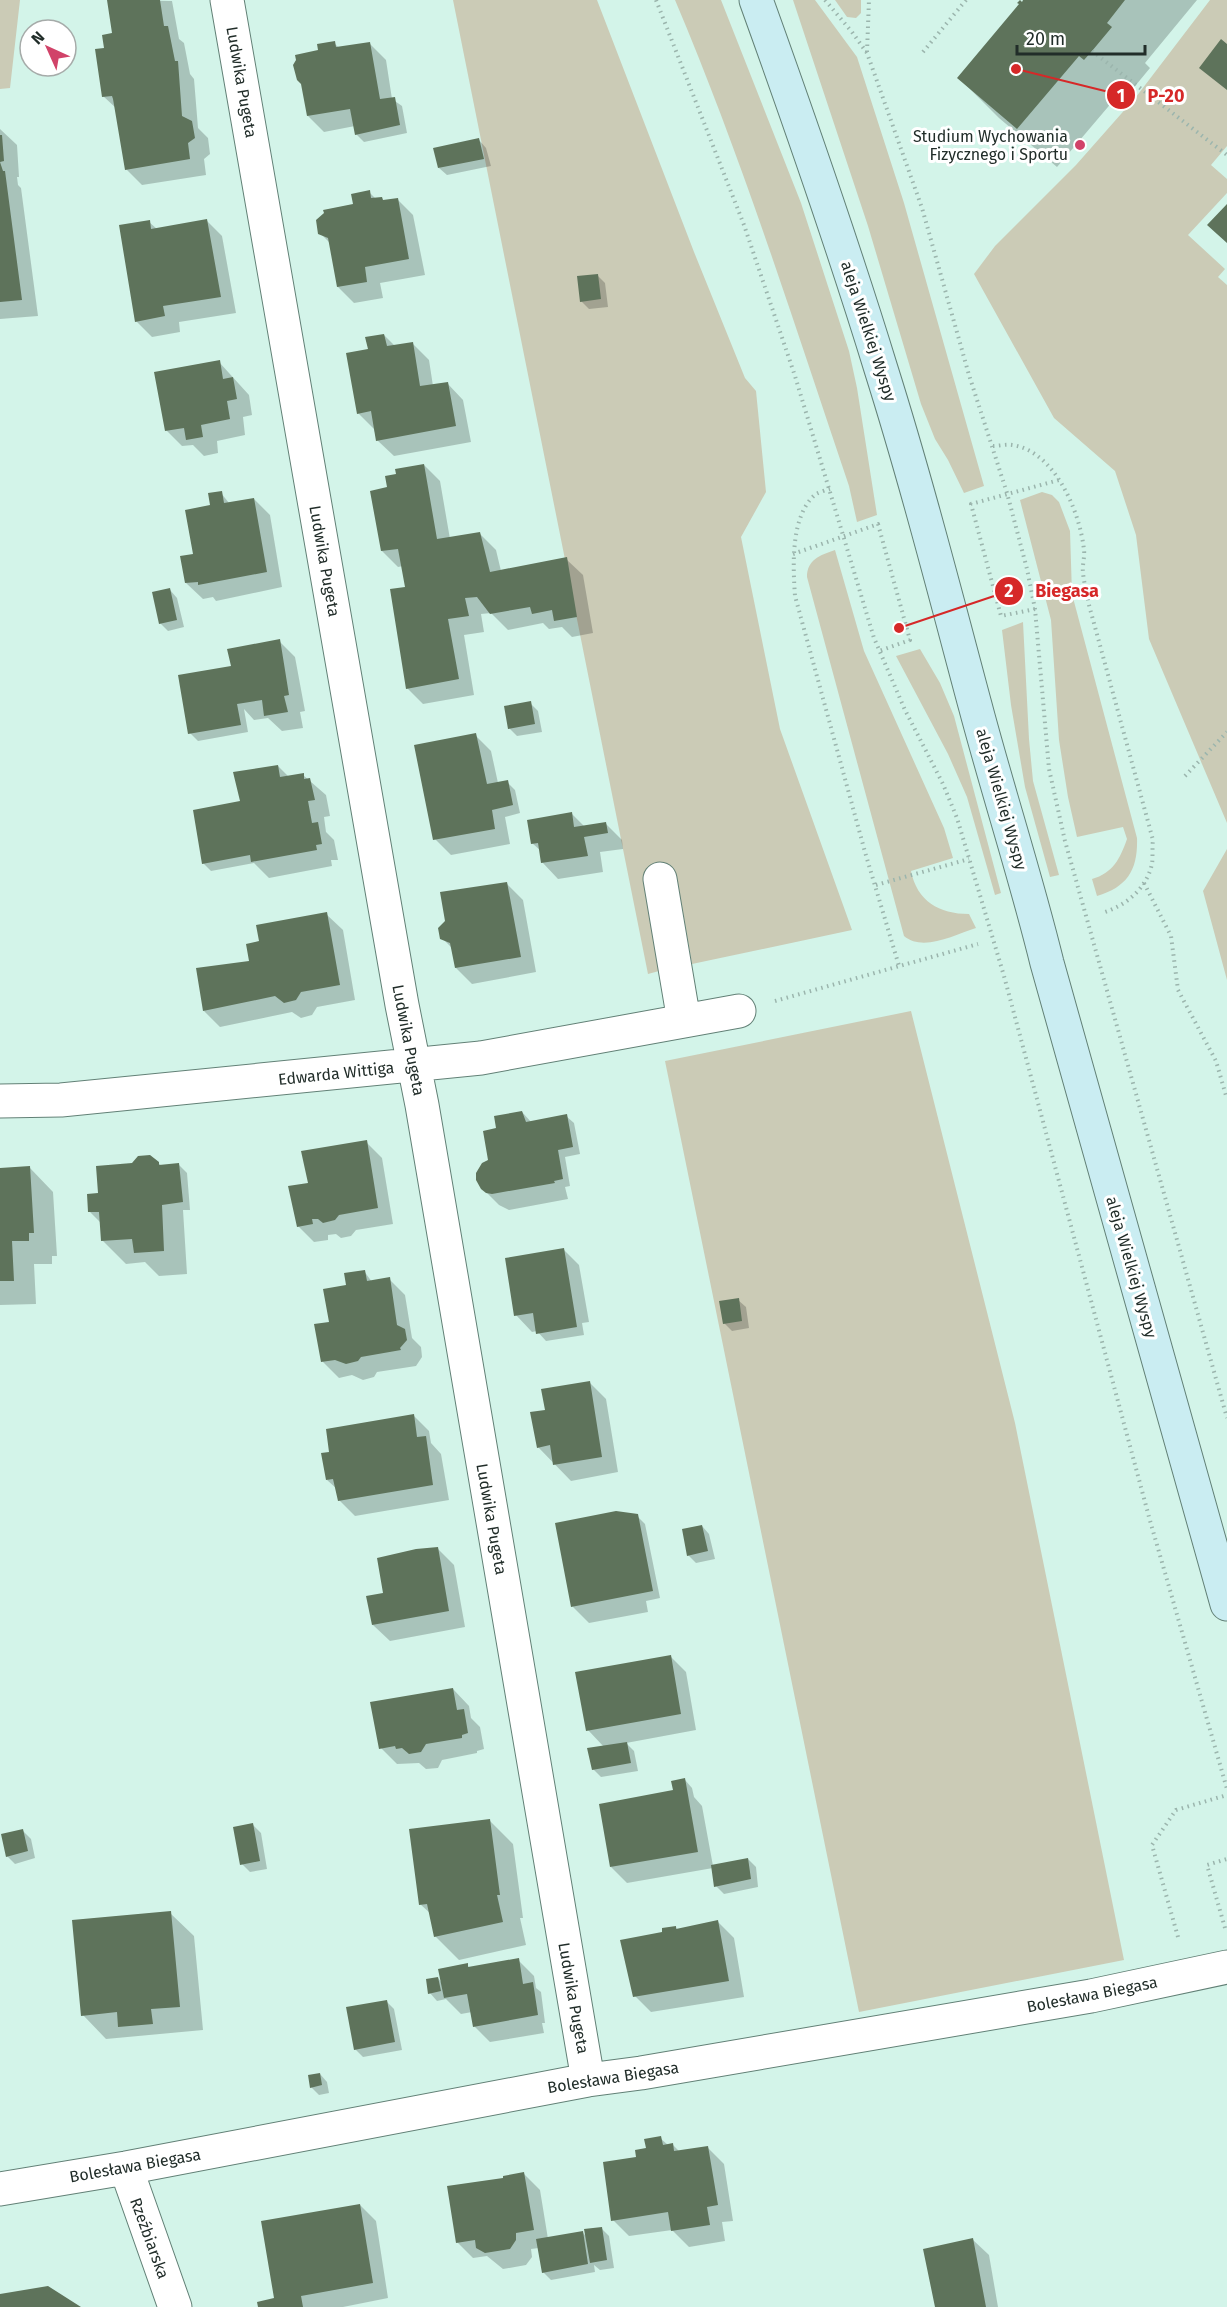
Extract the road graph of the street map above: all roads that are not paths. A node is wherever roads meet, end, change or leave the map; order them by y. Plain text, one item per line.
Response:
1 (227, 0) edge
2 (756, 0) edge
3 (660, 879) dead end
4 (740, 1011) road end
5 (684, 1021) junction
6 (414, 1065) junction
7 (0, 1101) edge
8 (1227, 1604) edge
9 (1227, 1967) edge
10 (588, 2080) junction
11 (126, 2168) junction
12 (0, 2189) edge
13 (175, 2307) edge

1 - 6 street, Ludwika Pugeta
2 - 8 main road, aleja Wielkiej Wyspy
3 - 5 street
4 - 5 street, Edwarda Wittiga
5 - 6 street, Edwarda Wittiga
6 - 7 street, Edwarda Wittiga
6 - 10 street, Ludwika Pugeta
9 - 10 street, Bolesława Biegasa
10 - 11 street, Bolesława Biegasa
11 - 12 street, Bolesława Biegasa
11 - 13 street, Rzeźbiarska

